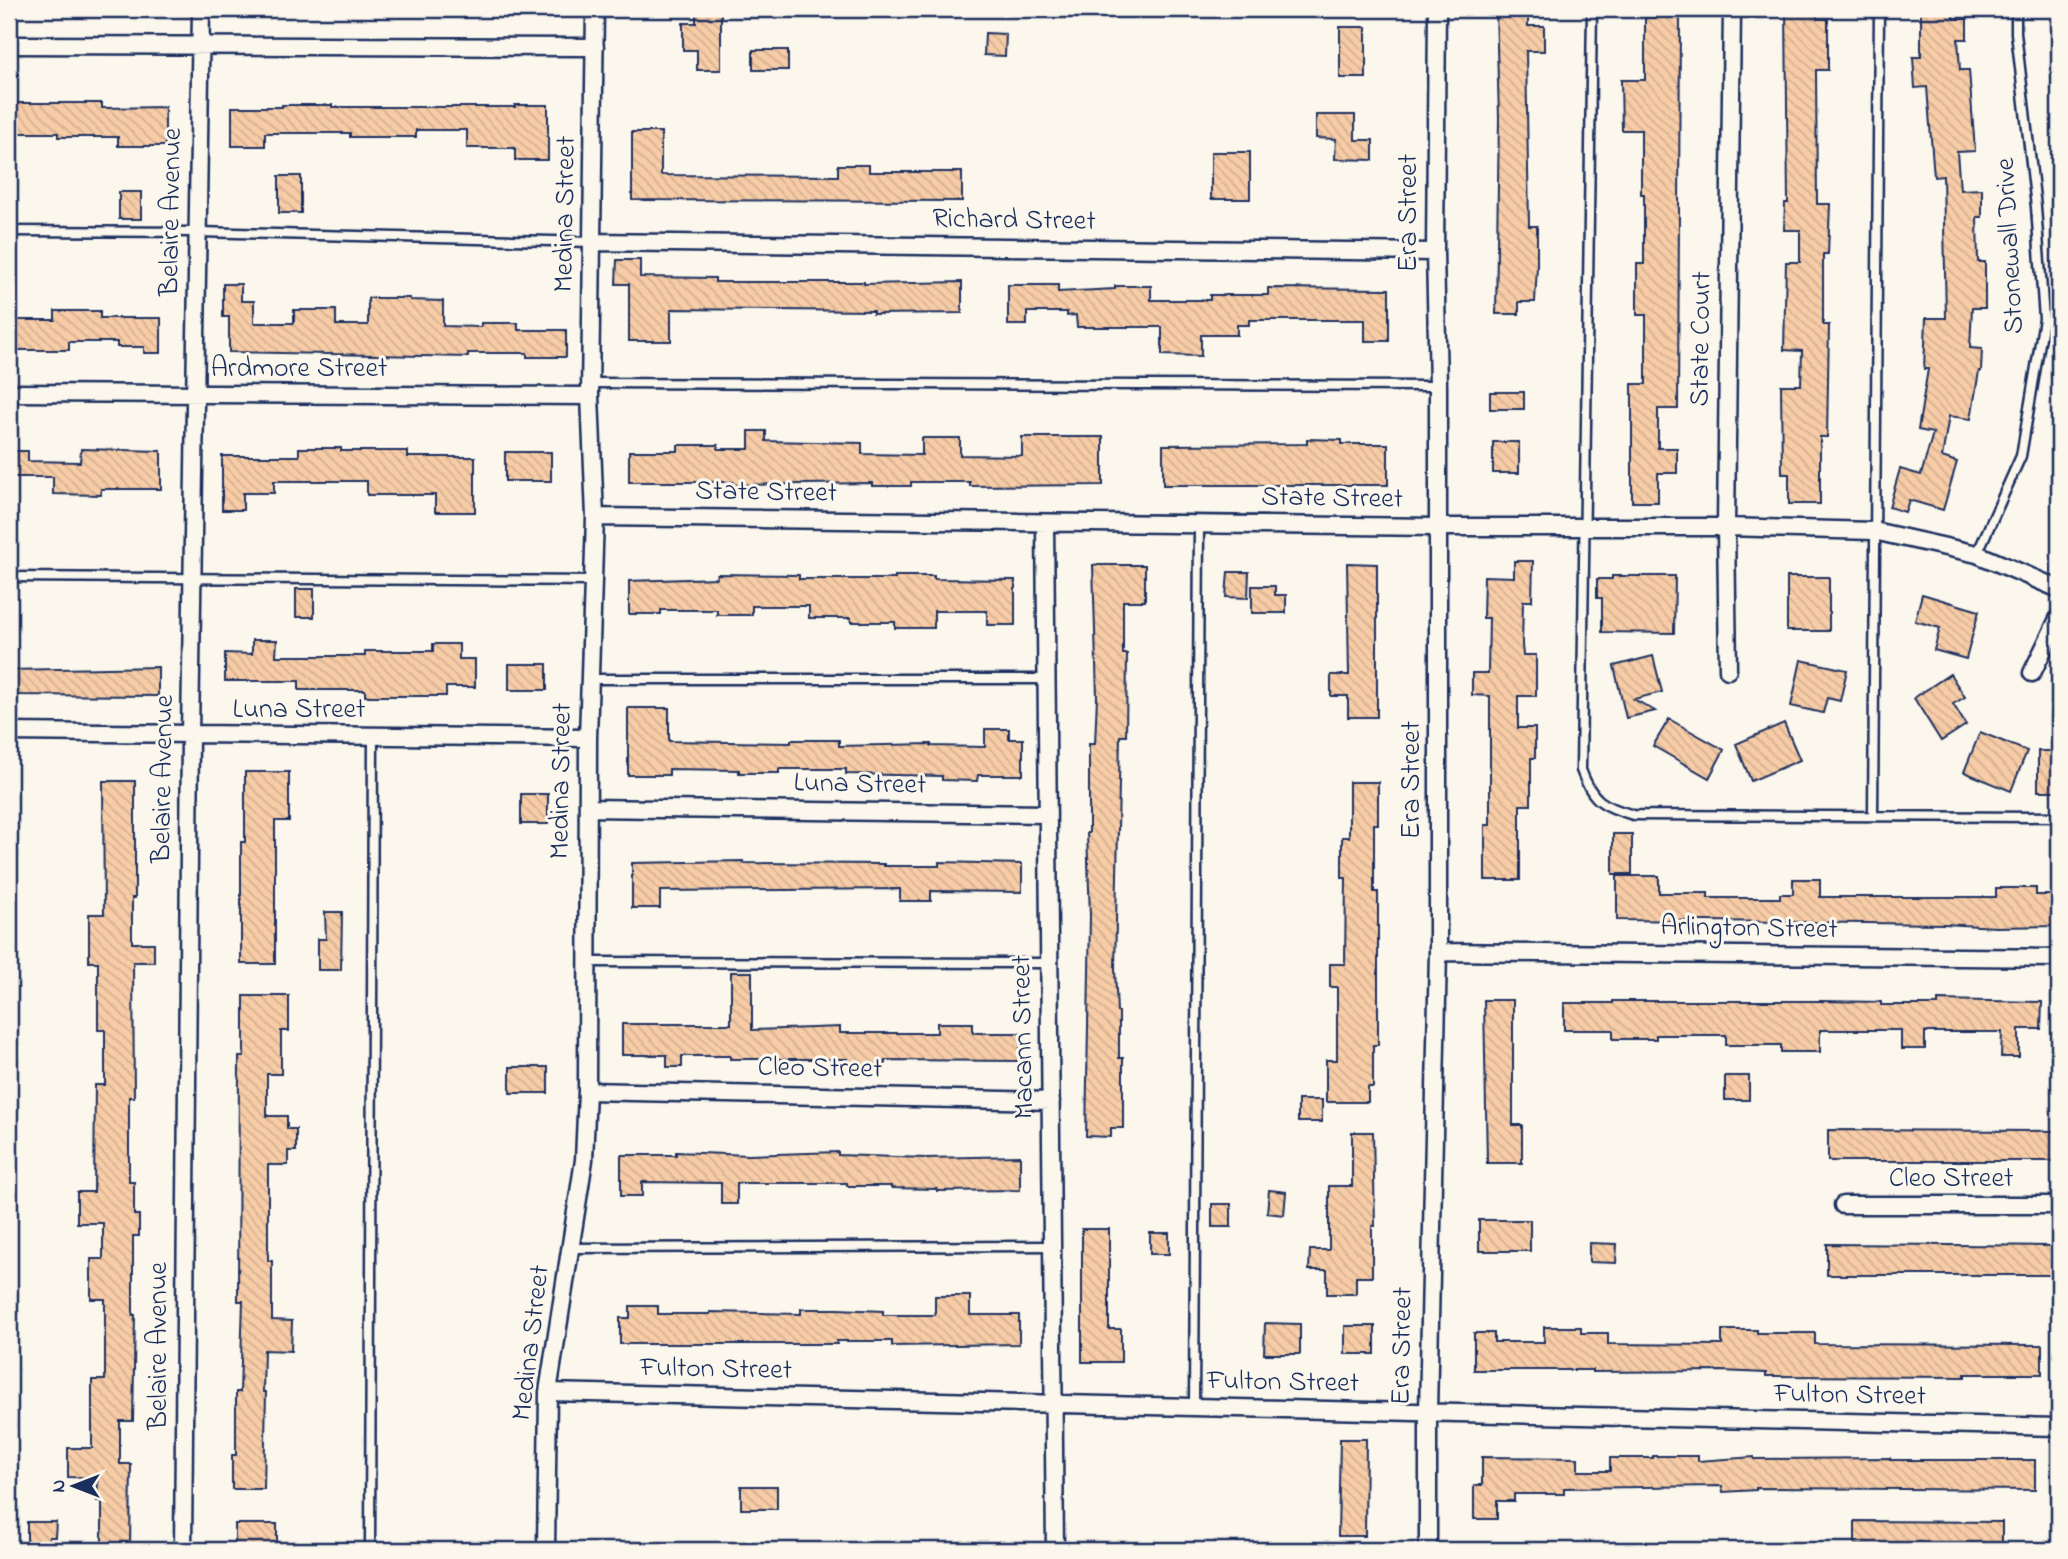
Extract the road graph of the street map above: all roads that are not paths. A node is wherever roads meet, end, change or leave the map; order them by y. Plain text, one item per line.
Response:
1 (201, 9) edge
2 (595, 9) edge
3 (1437, 9) edge
4 (1592, 9) edge
5 (1732, 9) edge
6 (1879, 9) edge
7 (2016, 9) edge
8 (9, 45) edge
9 (201, 47) junction
10 (594, 47) junction
11 (9, 231) edge
12 (199, 232) junction
13 (593, 242) junction
14 (1435, 252) junction
15 (1438, 386) junction
16 (590, 389) junction
17 (9, 393) edge
18 (197, 394) junction
19 (595, 517) junction
20 (1045, 523) junction
21 (1199, 524) junction
22 (1438, 527) junction
23 (1584, 527) junction
24 (1726, 527) junction
25 (1874, 531) junction
26 (1978, 554) junction
27 (9, 577) edge
28 (193, 578) junction
29 (593, 580) junction
30 (2059, 589) edge
31 (2059, 617) edge
32 (1728, 670) dead end
33 (2032, 673) dead end
34 (590, 680) junction
35 (1046, 680) junction
36 (9, 732) edge
37 (190, 735) junction
38 (373, 737) junction
39 (588, 738) junction
40 (588, 808) junction
41 (1048, 814) junction
42 (1873, 816) junction
43 (2059, 817) edge
44 (1438, 952) junction
45 (2059, 958) edge
46 (588, 962) junction
47 (1049, 963) junction
48 (587, 1091) junction
49 (1051, 1101) junction
50 (1843, 1205) dead end
51 (2059, 1205) edge
52 (1052, 1246) junction
53 (571, 1248) junction
54 (548, 1392) junction
55 (1054, 1404) junction
56 (1194, 1407) junction
57 (1428, 1412) junction
58 (2059, 1427) edge
59 (183, 1550) edge
60 (370, 1550) edge
61 (546, 1550) edge
62 (1055, 1550) edge
63 (1428, 1550) edge

1 - 9 street, Belaire Avenue
2 - 10 street, Medina Street
3 - 14 street, Era Street
4 - 23 lane
5 - 24 street, State Court
6 - 25 lane
7 - 26 lane, Stonewall Drive
8 - 9 street
9 - 10 street
9 - 12 street, Belaire Avenue
10 - 13 street, Medina Street
11 - 12 lane
12 - 13 lane
12 - 18 street, Belaire Avenue
13 - 14 street, Richard Street
13 - 16 street, Medina Street
14 - 15 street, Era Street
15 - 16 lane
15 - 22 street, Era Street
16 - 18 street, Ardmore Street
16 - 19 street, Medina Street
17 - 18 street, Ardmore Street
18 - 28 street, Belaire Avenue
19 - 20 street, State Street
19 - 29 street, Medina Street
20 - 21 street, State Street
20 - 35 street, Macann Street
21 - 22 street, State Street
21 - 56 lane
22 - 23 street, State Street
22 - 44 street, Era Street
23 - 24 street, State Street
23 - 42 lane
24 - 25 street, State Street
24 - 32 street, State Court
25 - 26 street, State Street
25 - 42 lane
26 - 30 street, State Street
27 - 28 lane
28 - 29 lane
28 - 37 street, Belaire Avenue
29 - 34 street, Medina Street
31 - 33 street
34 - 35 lane
34 - 39 street, Medina Street
35 - 41 street, Macann Street
36 - 37 street, Luna Street
37 - 38 street, Luna Street
37 - 59 street, Belaire Avenue
38 - 39 street, Luna Street
38 - 60 lane
39 - 40 street, Medina Street
40 - 41 street, Luna Street
40 - 46 street, Medina Street
41 - 47 street, Macann Street
42 - 43 lane
44 - 45 street, Arlington Street
44 - 57 street, Era Street
46 - 47 lane
46 - 48 street, Medina Street
47 - 49 street, Macann Street
48 - 49 street, Cleo Street
48 - 53 street, Medina Street
49 - 52 street, Macann Street
50 - 51 street, Cleo Street
52 - 53 lane
52 - 55 street, Macann Street
53 - 54 street, Medina Street
54 - 55 street, Fulton Street
54 - 61 street, Medina Street
55 - 56 street, Fulton Street
55 - 62 street, Macann Street
56 - 57 street, Fulton Street
57 - 58 street, Fulton Street
57 - 63 street, Era Street

